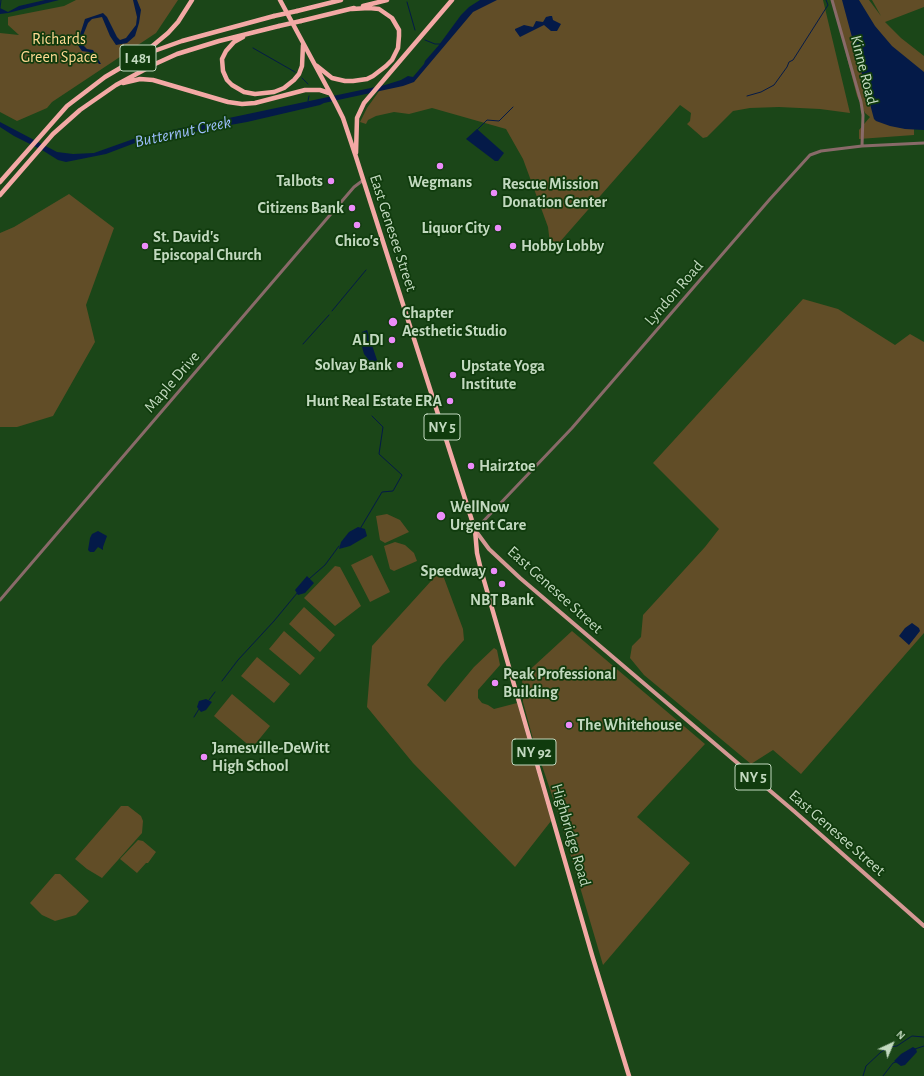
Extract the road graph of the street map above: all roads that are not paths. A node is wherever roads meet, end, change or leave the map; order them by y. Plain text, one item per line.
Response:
1 (192, 0) edge
2 (280, 0) edge
3 (341, 0) edge
4 (387, 0) edge
5 (452, 0) edge
6 (832, 0) edge
7 (352, 9) junction
8 (248, 34) junction
9 (302, 43) junction
10 (134, 60) junction
11 (314, 63) junction
12 (111, 88) junction
13 (331, 94) junction
14 (924, 143) edge
15 (862, 146) junction
16 (356, 157) junction
17 (362, 181) junction
18 (0, 182) edge
19 (0, 196) edge
20 (475, 530) junction
21 (0, 600) edge
22 (924, 926) edge
23 (629, 1076) edge

1 - 10 highway
2 - 9 highway, East Genesee Street / NY 5
3 - 10 highway, I 481, bridge
4 - 7 highway, I 481
5 - 16 highway
6 - 15 street, Kinne Road
7 - 8 highway, I 481, bridge
7 - 11 highway
8 - 9 highway
8 - 12 highway, I 481
9 - 11 highway, East Genesee Street / NY 5
10 - 18 highway, I 481
11 - 13 highway, East Genesee Street / NY 5
12 - 13 highway
12 - 19 highway, I 481
13 - 16 highway, East Genesee Street / NY 5
14 - 15 street, Lyndon Road
15 - 20 street, Lyndon Road
16 - 17 highway, East Genesee Street / NY 5
17 - 20 highway, East Genesee Street / NY 5
17 - 21 street, Maple Drive
20 - 22 main road, East Genesee Street / NY 5
20 - 23 highway, Highbridge Road / NY 92

